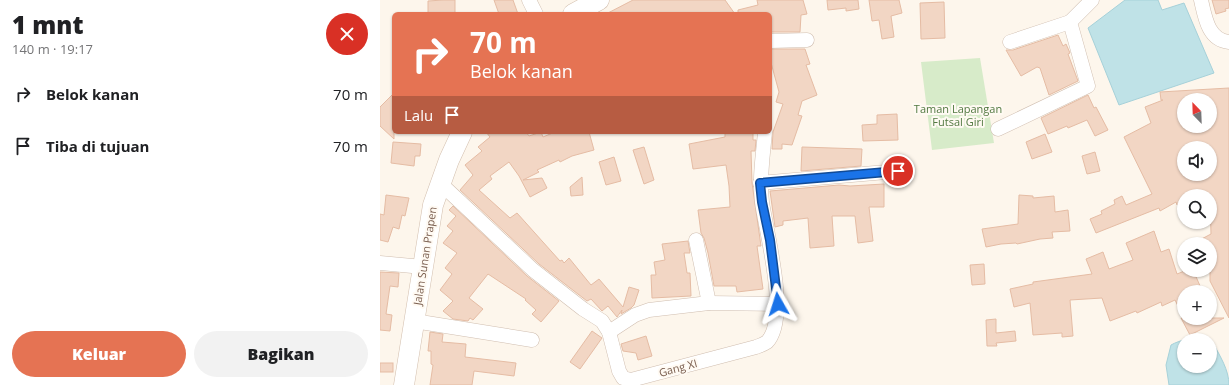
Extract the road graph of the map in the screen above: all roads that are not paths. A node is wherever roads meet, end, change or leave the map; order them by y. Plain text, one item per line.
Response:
1 (529, 0) edge
2 (599, 0) edge
3 (1092, 0) edge
4 (1200, 0) edge
5 (535, 12) edge
6 (577, 12) edge
7 (1070, 22) junction
8 (807, 40) dead end
9 (772, 41) edge
10 (1010, 42) dead end
11 (1229, 42) edge
12 (998, 129) dead end
13 (461, 134) edge
14 (765, 134) edge
15 (898, 171) dead end
16 (440, 183) junction
17 (760, 183) junction
18 (696, 240) dead end
19 (380, 263) edge
20 (423, 267) junction
21 (709, 303) junction
22 (778, 304) junction
23 (414, 321) junction
24 (609, 332) junction
25 (532, 340) dead end
26 (404, 385) edge

1 - 5 street
2 - 6 main road
3 - 7 street
4 - 11 street
7 - 10 street
7 - 12 street
8 - 9 street
13 - 16 main road, Jalan Sunan Prapen
14 - 17 street, Gang XI
15 - 17 street
16 - 20 main road, Jalan Sunan Prapen
16 - 24 street, Gang XI
17 - 22 street, Gang XI
18 - 21 street
19 - 20 street
20 - 23 main road, Jalan Sunan Prapen
21 - 22 street
21 - 24 street
22 - 24 street, Gang XI
23 - 25 street
23 - 26 main road, Jalan Sunan Prapen

